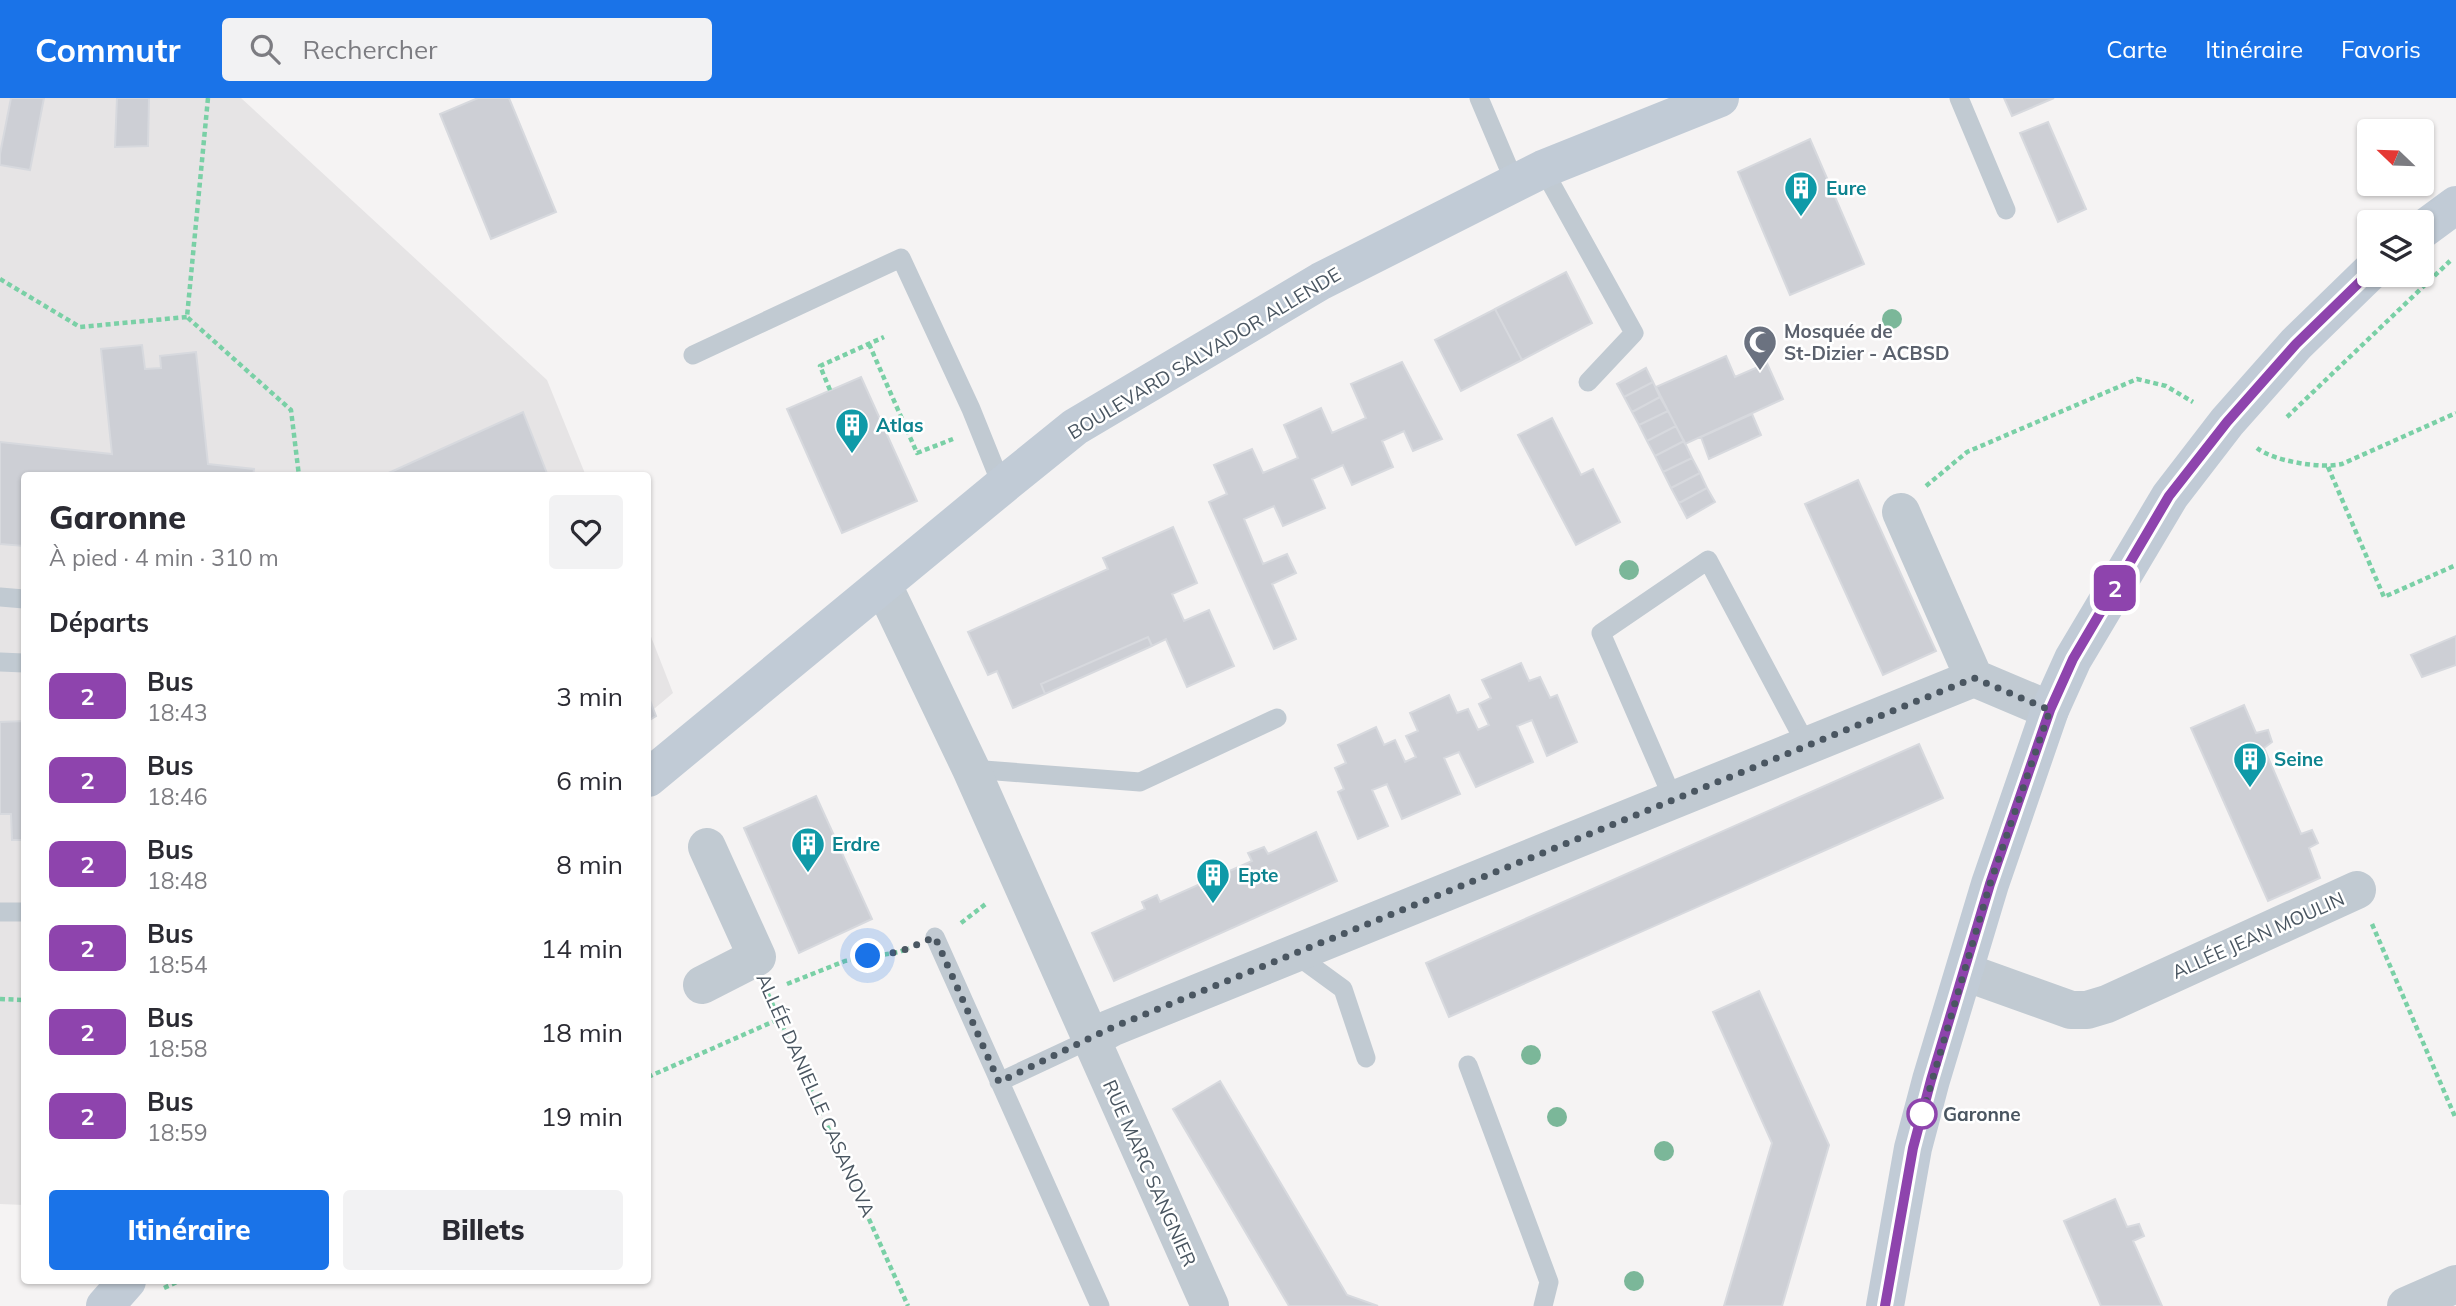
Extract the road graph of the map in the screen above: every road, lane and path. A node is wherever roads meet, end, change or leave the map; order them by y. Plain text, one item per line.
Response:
1 (208, 98) edge
2 (1479, 98) edge
3 (1959, 98) edge
4 (1714, 99) edge
5 (1529, 176) junction
6 (2456, 205) edge
7 (2006, 210) dead end
8 (2434, 221) edge
9 (2456, 256) edge
10 (0, 279) edge
11 (2357, 285) edge
12 (187, 317) junction
13 (884, 337) dead end
14 (869, 345) junction
15 (693, 355) dead end
16 (1588, 382) dead end
17 (830, 390) dead end
18 (2456, 413) edge
19 (2286, 418) dead end
20 (2227, 422) junction
21 (979, 429) junction
22 (2266, 438) dead end
23 (2256, 447) junction
24 (2248, 458) dead end
25 (2328, 467) junction
26 (298, 472) edge
27 (1002, 486) junction
28 (1901, 512) joint
29 (2456, 565) edge
30 (883, 585) junction
31 (0, 597) edge
32 (21, 599) edge
33 (0, 662) edge
34 (21, 663) edge
35 (1974, 678) junction
36 (2050, 710) junction
37 (1277, 718) dead end
38 (1807, 746) junction
39 (971, 769) junction
40 (651, 776) edge
41 (1674, 800) junction
42 (707, 847) dead end
43 (1018, 876) junction
44 (2357, 890) joint
45 (0, 912) edge
46 (21, 912) edge
47 (935, 937) junction
48 (1295, 954) junction
49 (1965, 972) junction
50 (766, 979) junction
51 (702, 985) dead end
52 (784, 985) dead end
53 (0, 999) edge
54 (21, 1000) edge
55 (779, 1019) junction
56 (1091, 1039) junction
57 (1366, 1058) dead end
58 (1468, 1065) dead end
59 (651, 1076) edge
60 (999, 1082) junction
61 (2456, 1119) edge
62 (124, 1284) edge
63 (2456, 1284) edge
64 (1203, 1304) edge
65 (105, 1306) edge
66 (908, 1306) edge
67 (1100, 1306) edge
68 (1543, 1306) edge
69 (1885, 1306) edge
70 (2406, 1306) edge

1 - 12 path
2 - 5 lane
3 - 7 lane
4 - 5 street, BOULEVARD SALVADOR ALLENDE
5 - 16 lane
5 - 27 street, BOULEVARD SALVADOR ALLENDE
6 - 8 street
9 - 19 path
10 - 12 path
11 - 20 street
12 - 26 path
13 - 14 path
14 - 17 path
14 - 21 path
15 - 21 lane
18 - 25 path
20 - 28 path
20 - 36 street
21 - 27 lane
22 - 23 path
23 - 24 path
23 - 25 path
25 - 29 path
27 - 30 street, BOULEVARD SALVADOR ALLENDE
28 - 35 street
30 - 39 street, RUE MARC SANGNIER
30 - 40 street, BOULEVARD SALVADOR ALLENDE
31 - 32 lane
33 - 34 lane
35 - 36 street
35 - 38 street
36 - 49 street
37 - 39 lane
38 - 41 street
38 - 41 lane
39 - 43 street, RUE MARC SANGNIER
41 - 48 street
42 - 50 street, ALLÉE DANIELLE CASANOVA
43 - 47 path
43 - 56 street, RUE MARC SANGNIER
44 - 49 street, ALLÉE JEAN MOULIN
44 - 61 path, ALLÉE JEAN MOULIN
45 - 46 lane
47 - 52 path
47 - 60 lane
48 - 56 street
48 - 57 lane
49 - 69 street
50 - 51 street
50 - 55 path, ALLÉE DANIELLE CASANOVA
53 - 54 path
55 - 59 path
55 - 66 path, ALLÉE DANIELLE CASANOVA
56 - 60 lane
56 - 64 street, RUE MARC SANGNIER
58 - 68 lane
60 - 67 lane
62 - 65 street
63 - 70 street

